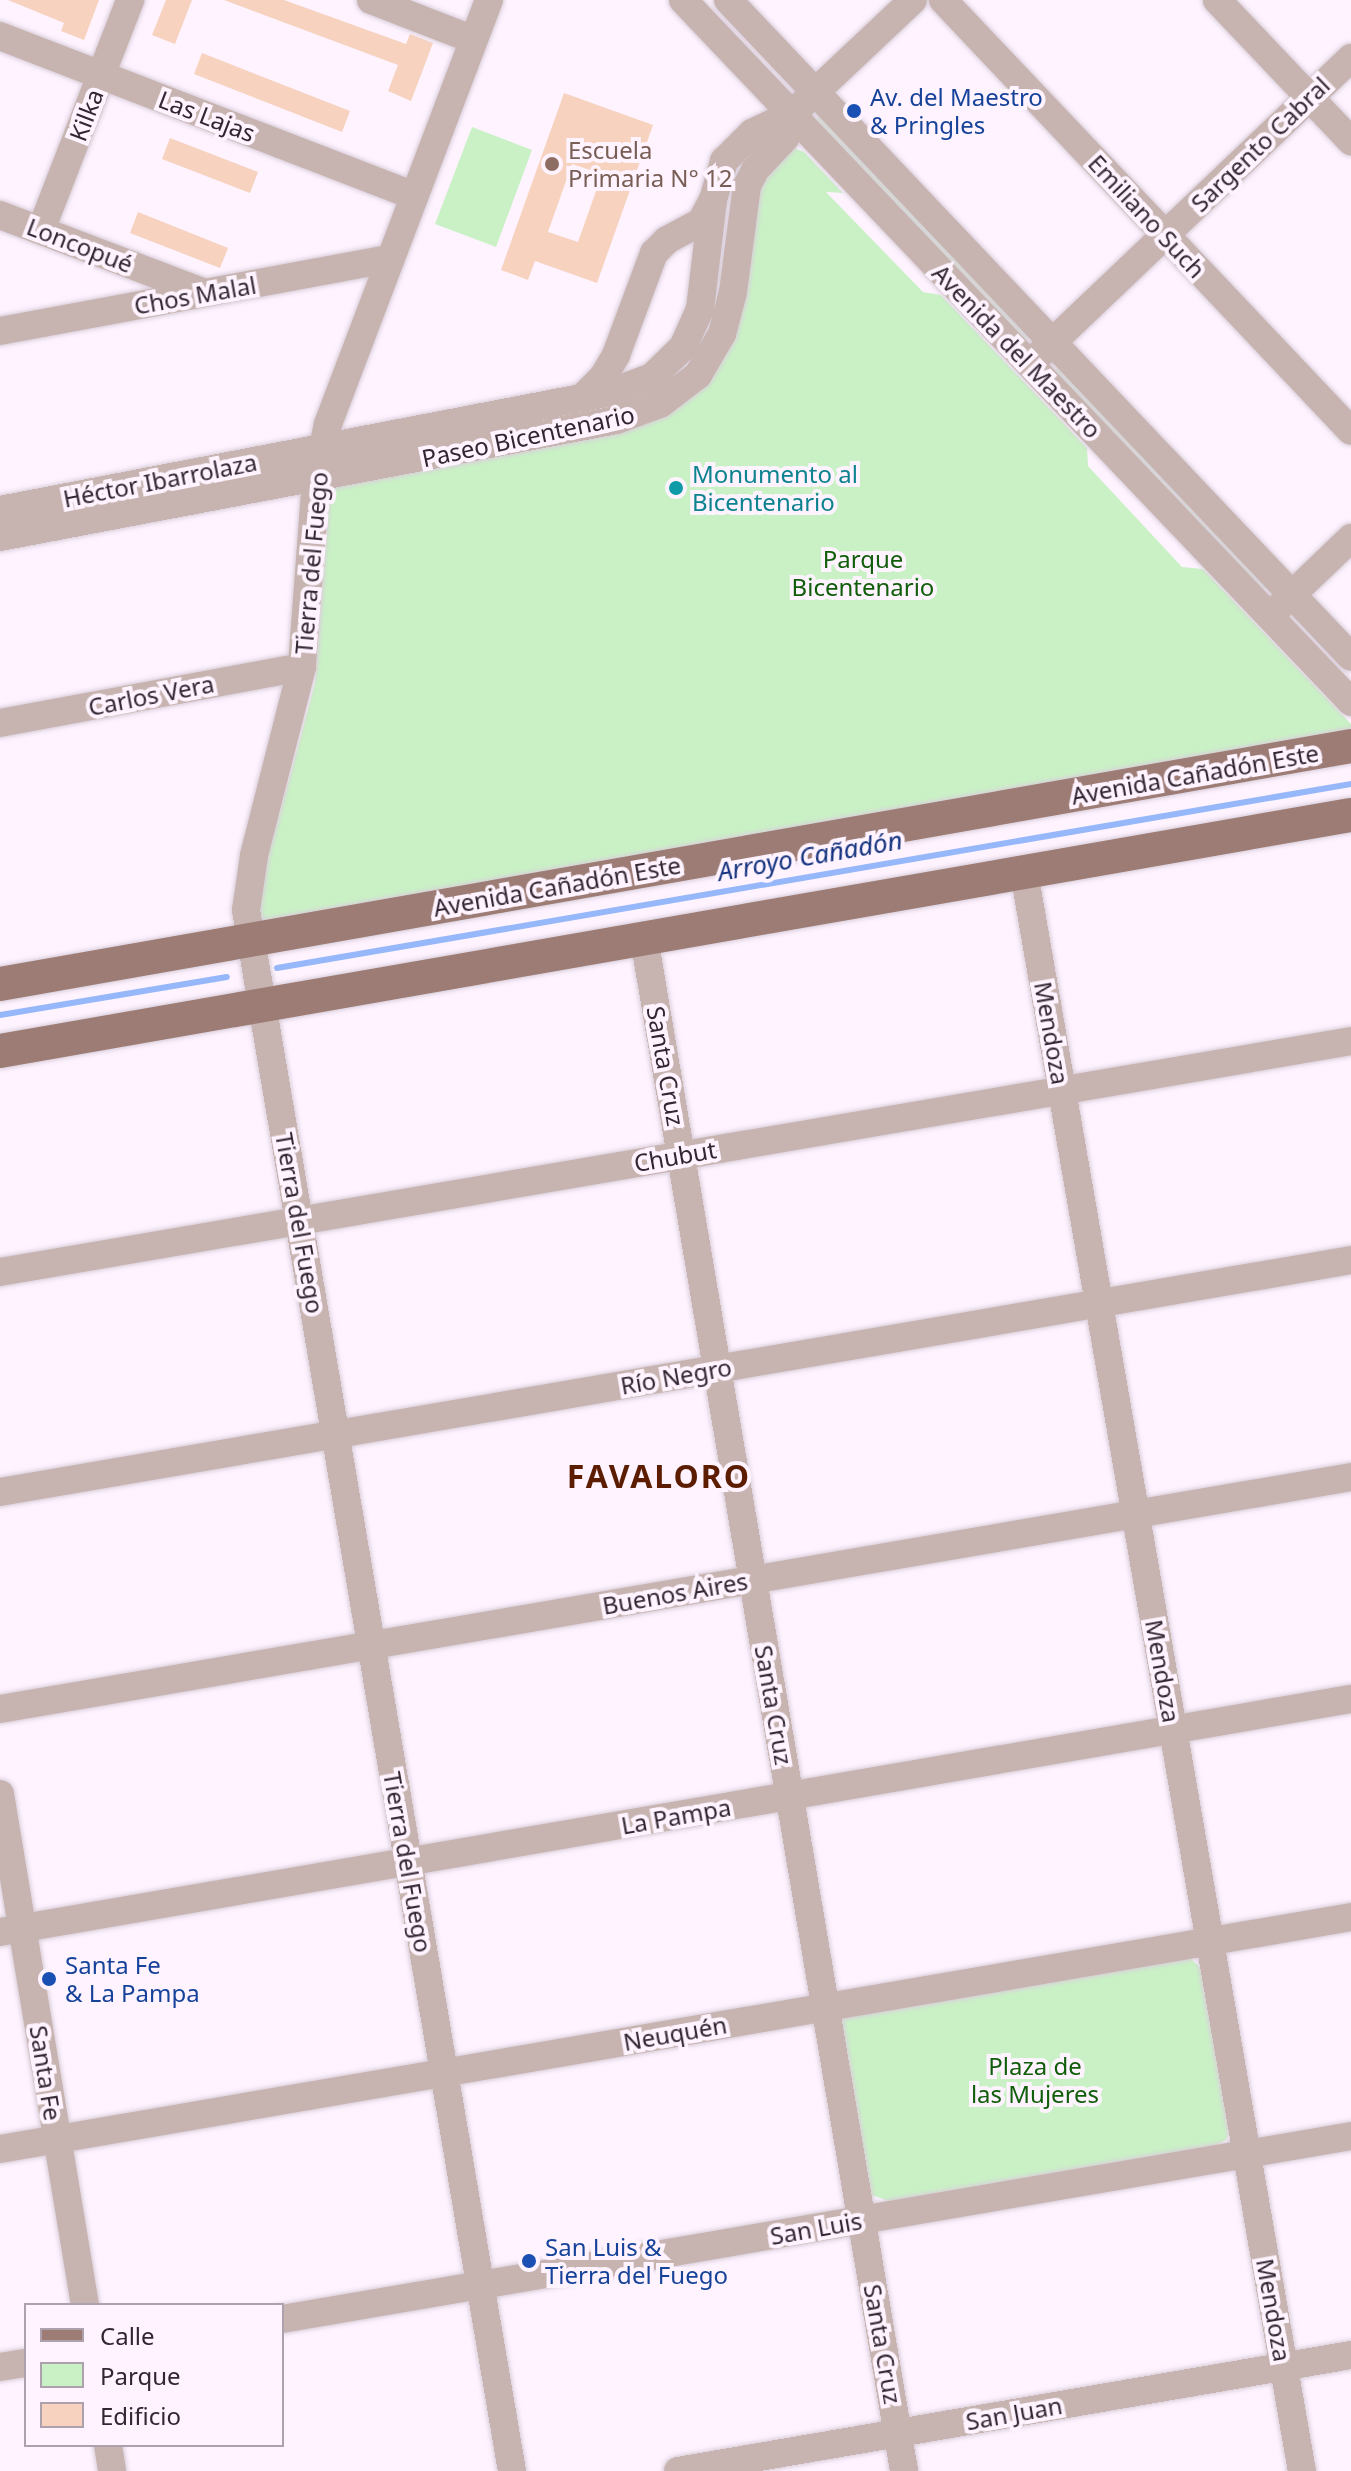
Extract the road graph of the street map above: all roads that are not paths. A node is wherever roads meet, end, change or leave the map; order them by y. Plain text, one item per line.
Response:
1 (130, 0) edge
2 (371, 0) edge
3 (489, 0) edge
4 (683, 0) edge
5 (728, 0) edge
6 (913, 0) edge
7 (943, 0) edge
8 (1217, 0) edge
9 (0, 36) edge
10 (474, 40) junction
11 (1351, 58) edge
12 (101, 75) junction
13 (815, 92) junction
14 (1309, 97) junction
15 (792, 114) junction
16 (1351, 141) edge
17 (414, 196) junction
18 (713, 200) junction
19 (0, 215) edge
20 (41, 230) junction
21 (1165, 235) junction
22 (390, 259) junction
23 (205, 293) junction
24 (0, 331) edge
25 (1052, 342) junction
26 (1029, 364) junction
27 (582, 398) junction
28 (1351, 431) edge
29 (321, 450) junction
30 (316, 479) junction
31 (0, 510) edge
32 (0, 537) edge
33 (1351, 538) edge
34 (1292, 595) junction
35 (1269, 616) junction
36 (1351, 657) edge
37 (302, 667) junction
38 (1351, 702) edge
39 (0, 723) edge
40 (1351, 746) edge
41 (1351, 815) edge
42 (1024, 872) junction
43 (644, 938) junction
44 (250, 940) junction
45 (0, 984) edge
46 (263, 1005) junction
47 (1351, 1041) edge
48 (0, 1051) edge
49 (1062, 1090) junction
50 (681, 1155) junction
51 (300, 1221) junction
52 (1351, 1260) edge
53 (0, 1272) edge
54 (1099, 1303) junction
55 (717, 1369) junction
56 (336, 1434) junction
57 (1351, 1477) edge
58 (0, 1492) edge
59 (1136, 1514) junction
60 (753, 1580) junction
61 (372, 1645) junction
62 (1351, 1699) edge
63 (0, 1709) edge
64 (1173, 1730) junction
65 (0, 1794) edge
66 (790, 1796) junction
67 (408, 1862) junction
68 (1351, 1917) edge
69 (11, 1930) edge
70 (1210, 1941) junction
71 (826, 2007) junction
72 (444, 2073) junction
73 (1351, 2136) edge
74 (57, 2139) junction
75 (0, 2149) edge
76 (1247, 2154) junction
77 (862, 2220) junction
78 (480, 2285) junction
79 (85, 2303) edge
80 (284, 2319) edge
81 (1351, 2355) edge
82 (24, 2363) edge
83 (0, 2367) edge
84 (1283, 2367) junction
85 (898, 2433) junction
86 (108, 2447) edge
87 (112, 2471) edge
88 (512, 2471) edge
89 (678, 2471) edge
90 (904, 2471) edge
91 (1302, 2471) edge

1 - 12 street, Kilka
2 - 10 street
3 - 10 street, Tierra del Fuego
4 - 15 street, Avenida del Maestro
5 - 13 street, Avenida del Maestro
6 - 13 street
7 - 21 street, Emiliano Such
8 - 14 street
9 - 12 street, Las Lajas
10 - 17 street, Tierra del Fuego
11 - 14 street, Sargento Cabral
12 - 17 street, Las Lajas
12 - 20 street, Kilka
13 - 15 street
13 - 25 street, Avenida del Maestro
14 - 16 street
14 - 21 street, Sargento Cabral
15 - 18 street, Paseo Bicentenario
15 - 26 street, Avenida del Maestro
15 - 30 street, Paseo Bicentenario
17 - 22 street, Tierra del Fuego
18 - 27 street
18 - 27 street, Paseo Bicentenario
19 - 20 street, Loncopué
20 - 23 street, Loncopué
21 - 25 street, Sargento Cabral
21 - 28 street, Emiliano Such
22 - 23 street, Chos Malal
22 - 29 street, Tierra del Fuego
23 - 24 street, Chos Malal
25 - 26 street, Sargento Cabral
25 - 34 street, Avenida del Maestro
26 - 35 street, Avenida del Maestro
27 - 29 street, Paseo Bicentenario
29 - 30 street, Tierra del Fuego
29 - 31 street, Héctor Ibarrolaza
30 - 32 street, Héctor Ibarrolaza
30 - 37 street, Tierra del Fuego
33 - 34 street
34 - 35 street
34 - 36 street, Avenida del Maestro
35 - 38 street, Avenida del Maestro
37 - 39 street, Carlos Vera
37 - 44 street, Tierra del Fuego
40 - 44 main road, Avenida Cañadón Este
41 - 42 main road
42 - 43 main road
42 - 49 street, Mendoza
43 - 46 main road
43 - 50 street, Santa Cruz
44 - 45 main road, Avenida Cañadón Este
44 - 46 street, Tierra del Fuego
46 - 48 main road
46 - 51 street, Tierra del Fuego
47 - 49 street, Chubut
49 - 50 street, Chubut
49 - 54 street, Mendoza
50 - 51 street, Chubut
50 - 55 street, Santa Cruz
51 - 53 street, Chubut
51 - 56 street, Tierra del Fuego
52 - 54 street, Río Negro
54 - 55 street, Río Negro
54 - 59 street, Mendoza
55 - 56 street, Río Negro
55 - 60 street, Santa Cruz
56 - 58 street, Río Negro
56 - 61 street, Tierra del Fuego
57 - 59 street, Buenos Aires
59 - 60 street, Buenos Aires
59 - 64 street, Mendoza
60 - 61 street, Buenos Aires
60 - 66 street, Santa Cruz
61 - 63 street, Buenos Aires
61 - 67 street, Tierra del Fuego
62 - 64 street, La Pampa
64 - 66 street, La Pampa
64 - 70 street, Mendoza
65 - 69 street, Santa Fe
66 - 67 street, La Pampa
66 - 71 street, Santa Cruz
67 - 69 street, La Pampa
67 - 72 street, Tierra del Fuego
68 - 70 street, Neuquén
69 - 74 street, Santa Fe
70 - 71 street, Neuquén
70 - 76 street, Mendoza
71 - 72 street, Neuquén
71 - 77 street, Santa Cruz
72 - 74 street, Neuquén
72 - 78 street, Tierra del Fuego
73 - 76 street, San Luis
74 - 75 street, Neuquén
74 - 79 street, Santa Fe
76 - 77 street, San Luis
76 - 84 street, Mendoza
77 - 78 street, San Luis
77 - 85 street, Santa Cruz
78 - 80 street, San Luis
78 - 88 street, Tierra del Fuego
81 - 84 street, San Juan
82 - 83 street
84 - 85 street, San Juan
84 - 91 street, Mendoza
85 - 89 street, San Juan
85 - 90 street, Santa Cruz
86 - 87 street

